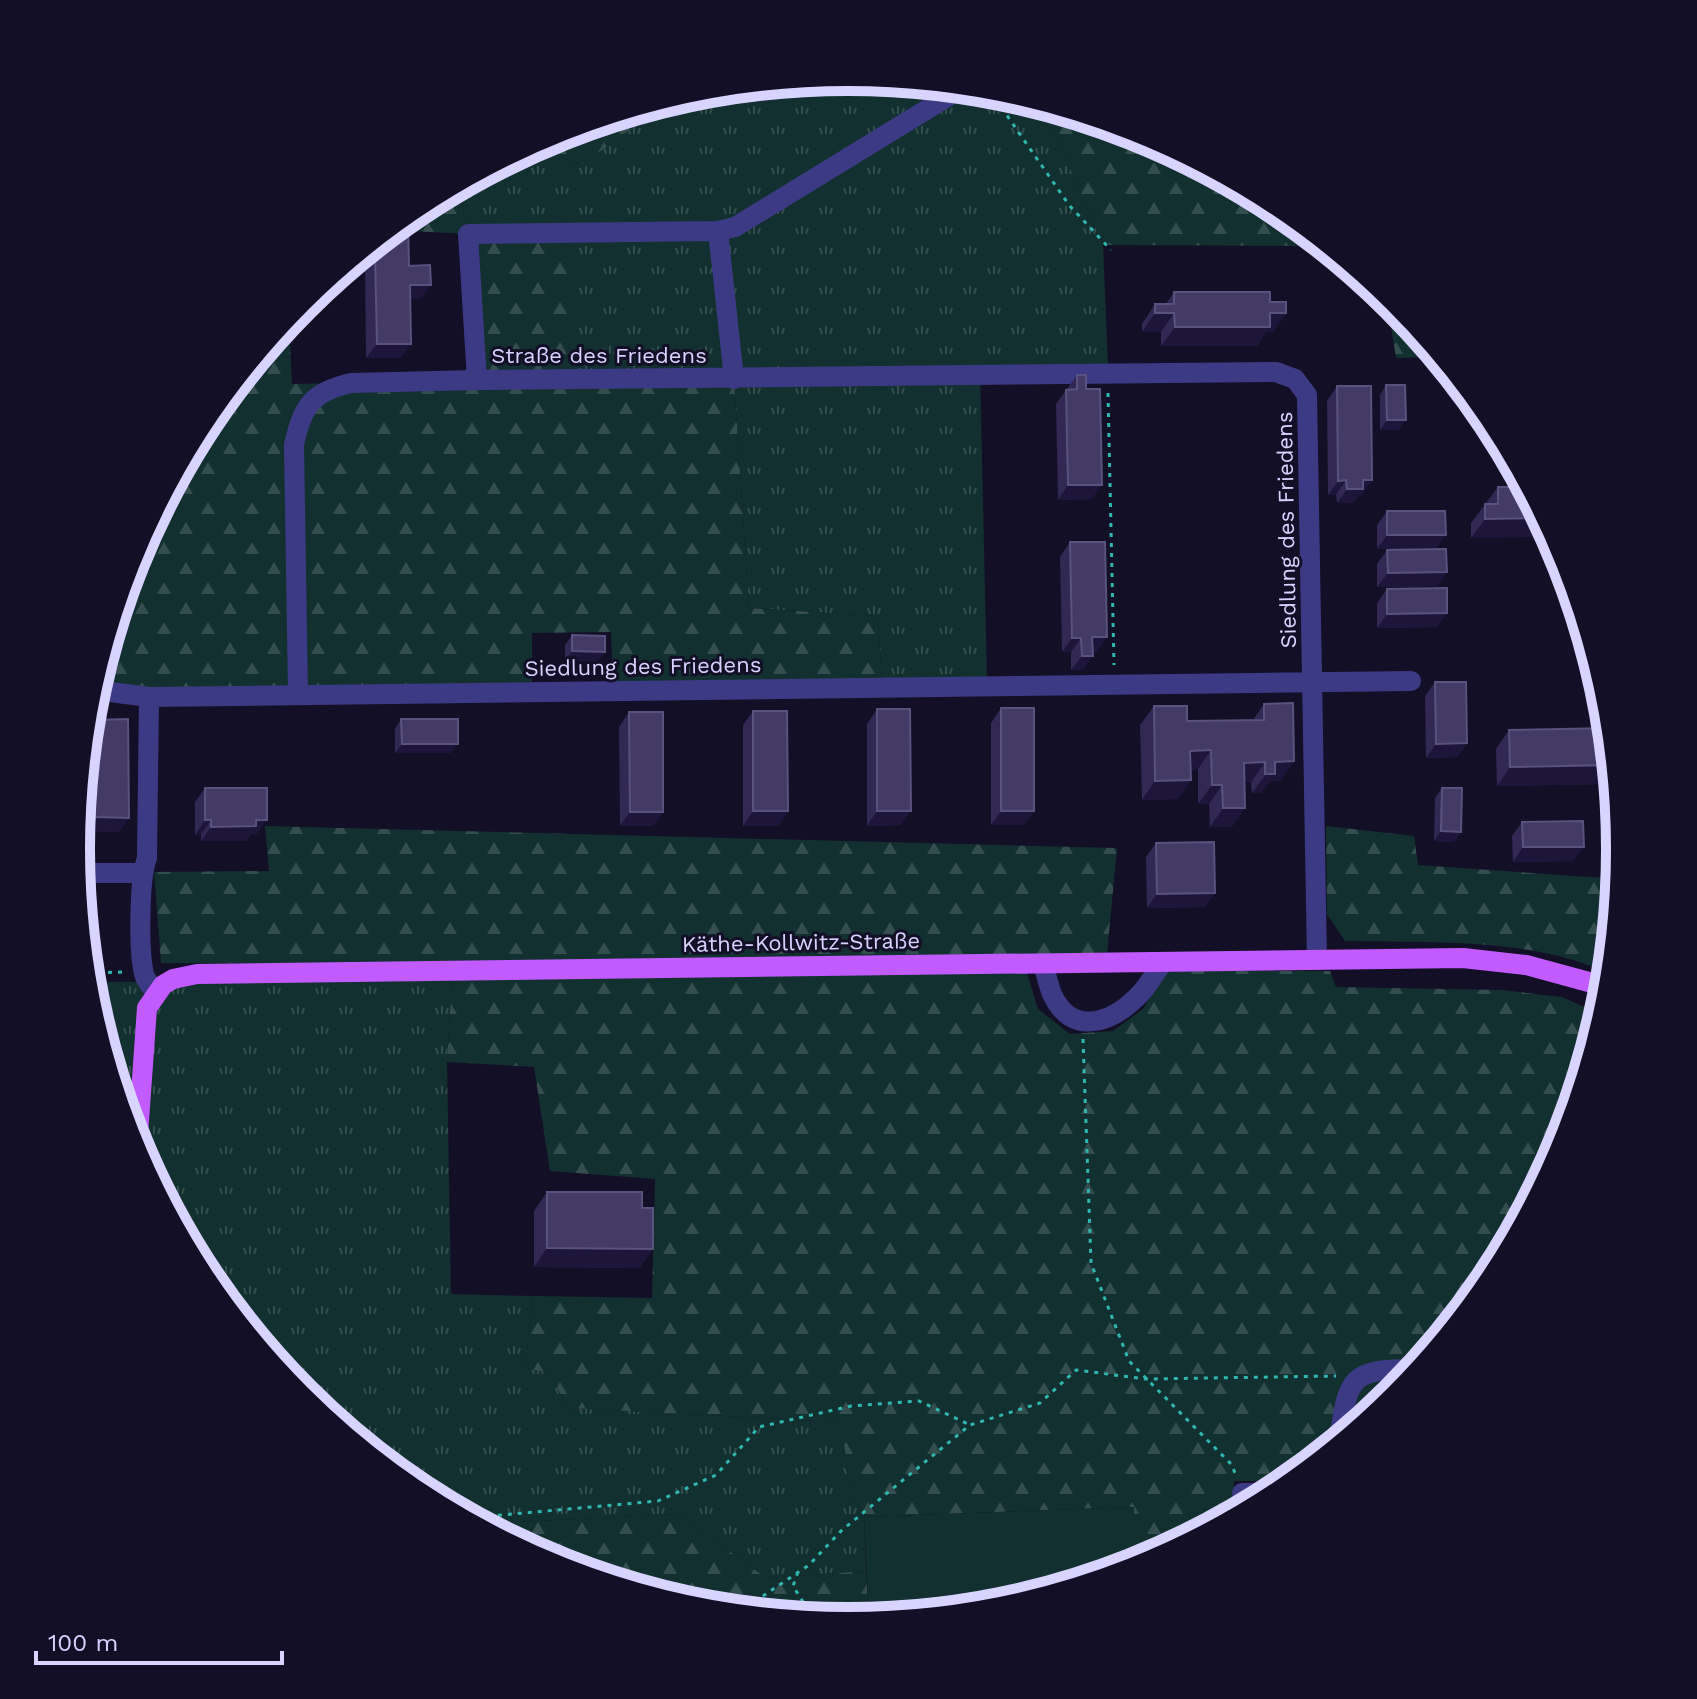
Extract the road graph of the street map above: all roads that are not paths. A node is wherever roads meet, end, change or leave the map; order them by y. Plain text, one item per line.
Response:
1 (947, 97) edge
2 (718, 231) junction
3 (734, 379) junction
4 (1295, 379) joint
5 (477, 380) junction
6 (1411, 681) dead end
7 (1313, 684) junction
8 (107, 692) edge
9 (298, 694) junction
10 (149, 697) junction
11 (91, 873) edge
12 (142, 873) junction
13 (1317, 960) junction
14 (1163, 962) junction
15 (1043, 964) junction
16 (1595, 983) edge
17 (156, 992) junction
18 (140, 1119) edge
19 (1401, 1369) edge
20 (1341, 1426) edge
21 (1242, 1493) road end
22 (1249, 1493) edge

1 - 2 street, Straße des Friedens
2 - 3 street, Straße des Friedens
2 - 5 street, Straße des Friedens
3 - 4 street, Straße des Friedens
3 - 5 street, Straße des Friedens
4 - 7 street, Siedlung des Friedens
5 - 9 street
6 - 7 street, Siedlung des Friedens
7 - 9 street, Siedlung des Friedens
7 - 13 street, Siedlung des Friedens
8 - 10 street, Siedlung des Friedens
9 - 10 street, Siedlung des Friedens
10 - 12 street
11 - 12 street
12 - 17 street
13 - 14 main road, Käthe-Kollwitz-Straße
13 - 16 main road, Käthe-Kollwitz-Straße
14 - 15 main road, Käthe-Kollwitz-Straße
14 - 15 street
15 - 17 main road, Käthe-Kollwitz-Straße
17 - 18 main road
19 - 20 street
21 - 22 street

